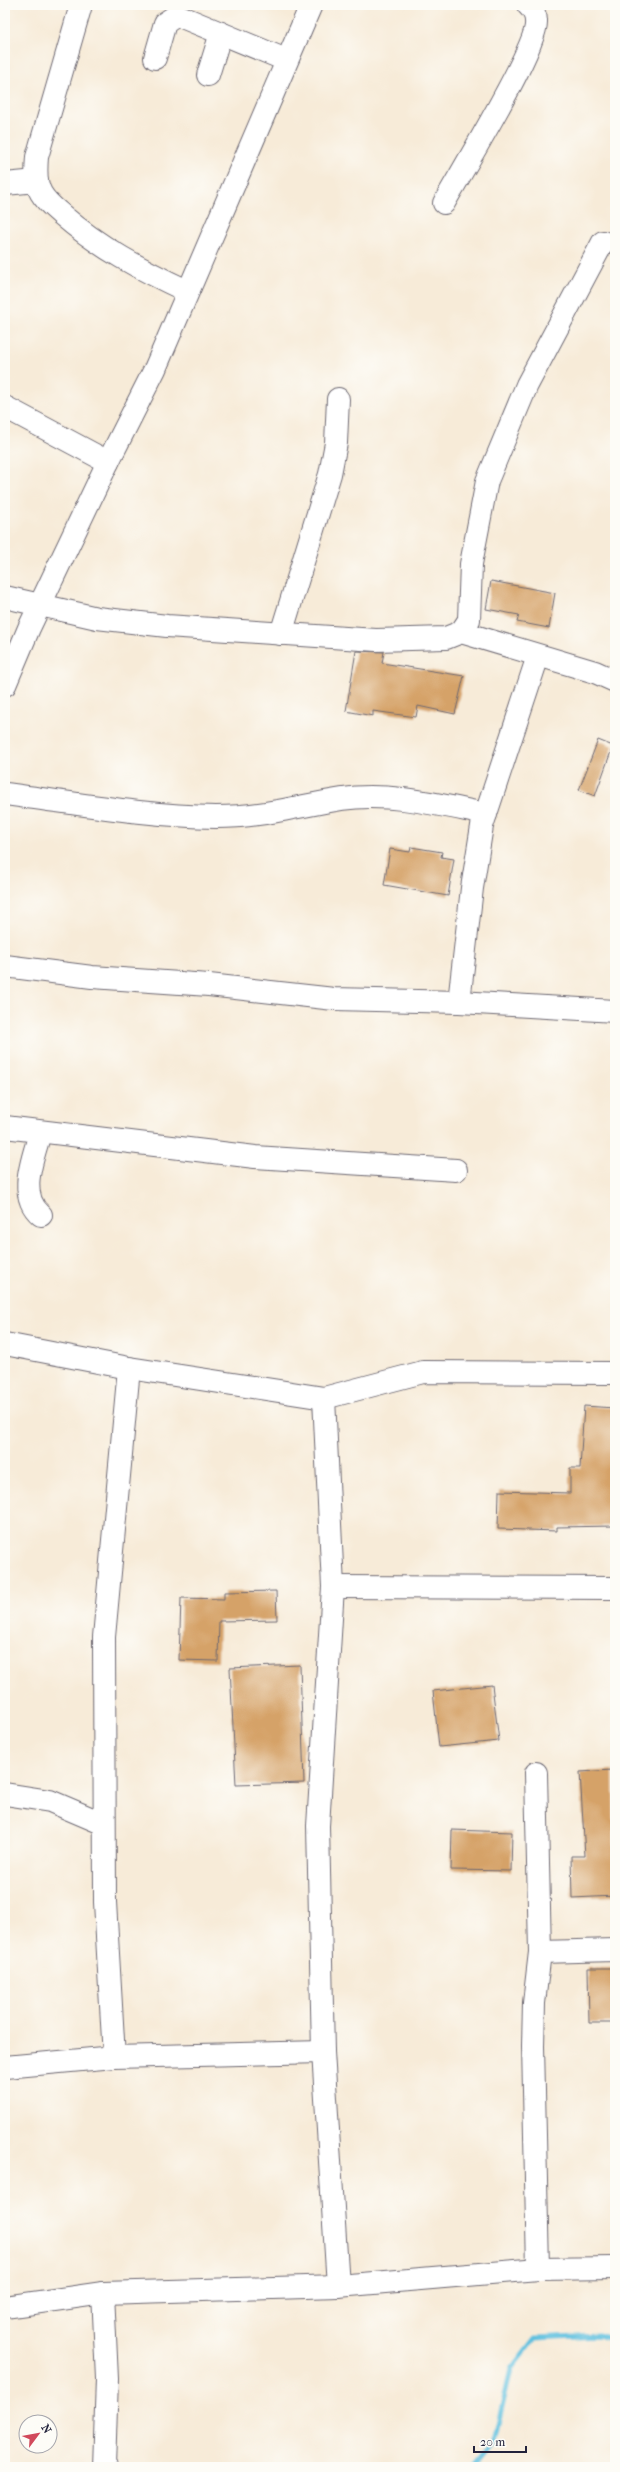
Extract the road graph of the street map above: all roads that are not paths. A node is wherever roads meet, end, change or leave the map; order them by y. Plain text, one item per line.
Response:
1 (81, 5) edge
2 (311, 5) edge
3 (528, 5) edge
4 (221, 33) junction
5 (155, 58) dead end
6 (286, 60) junction
7 (208, 75) dead end
8 (37, 181) junction
9 (5, 184) edge
10 (444, 203) dead end
11 (603, 242) dead end
12 (187, 291) junction
13 (338, 399) dead end
14 (5, 407) edge
15 (108, 462) junction
16 (5, 596) edge
17 (40, 605) junction
18 (461, 632) junction
19 (281, 634) junction
20 (538, 656) junction
21 (615, 681) edge
22 (5, 685) edge
23 (5, 794) edge
24 (486, 814) junction
25 (5, 966) edge
26 (459, 1002) junction
27 (615, 1011) edge
28 (5, 1127) edge
29 (40, 1133) junction
30 (456, 1170) dead end
31 (41, 1215) dead end
32 (5, 1344) edge
33 (129, 1368) junction
34 (615, 1373) edge
35 (324, 1398) junction
36 (333, 1587) junction
37 (615, 1588) edge
38 (536, 1773) dead end
39 (5, 1794) edge
40 (104, 1824) junction
41 (615, 1950) edge
42 (540, 1952) junction
43 (323, 2052) junction
44 (114, 2058) junction
45 (5, 2067) edge
46 (615, 2268) edge
47 (538, 2269) junction
48 (338, 2286) junction
49 (103, 2293) junction
50 (5, 2307) edge
51 (106, 2467) edge

1 - 8 street
2 - 6 street
3 - 10 street
4 - 5 street
4 - 6 street
4 - 7 street
6 - 12 street
8 - 9 street
8 - 12 street
11 - 18 street
12 - 15 street
13 - 19 street
14 - 15 street
15 - 17 street
16 - 17 street
17 - 19 street
17 - 22 street
18 - 19 street
18 - 20 street
20 - 21 street
20 - 24 street
23 - 24 street
24 - 26 street
25 - 26 street
26 - 27 street
28 - 29 street
29 - 30 street
29 - 31 street
32 - 33 street
33 - 35 street
33 - 40 street
34 - 35 street
35 - 36 street
36 - 37 street
36 - 43 street
38 - 42 street
39 - 40 street
40 - 44 street
41 - 42 street
42 - 47 street
43 - 44 street
43 - 48 street
44 - 45 street
46 - 47 street
47 - 48 street
48 - 49 street
49 - 50 street
49 - 51 street

